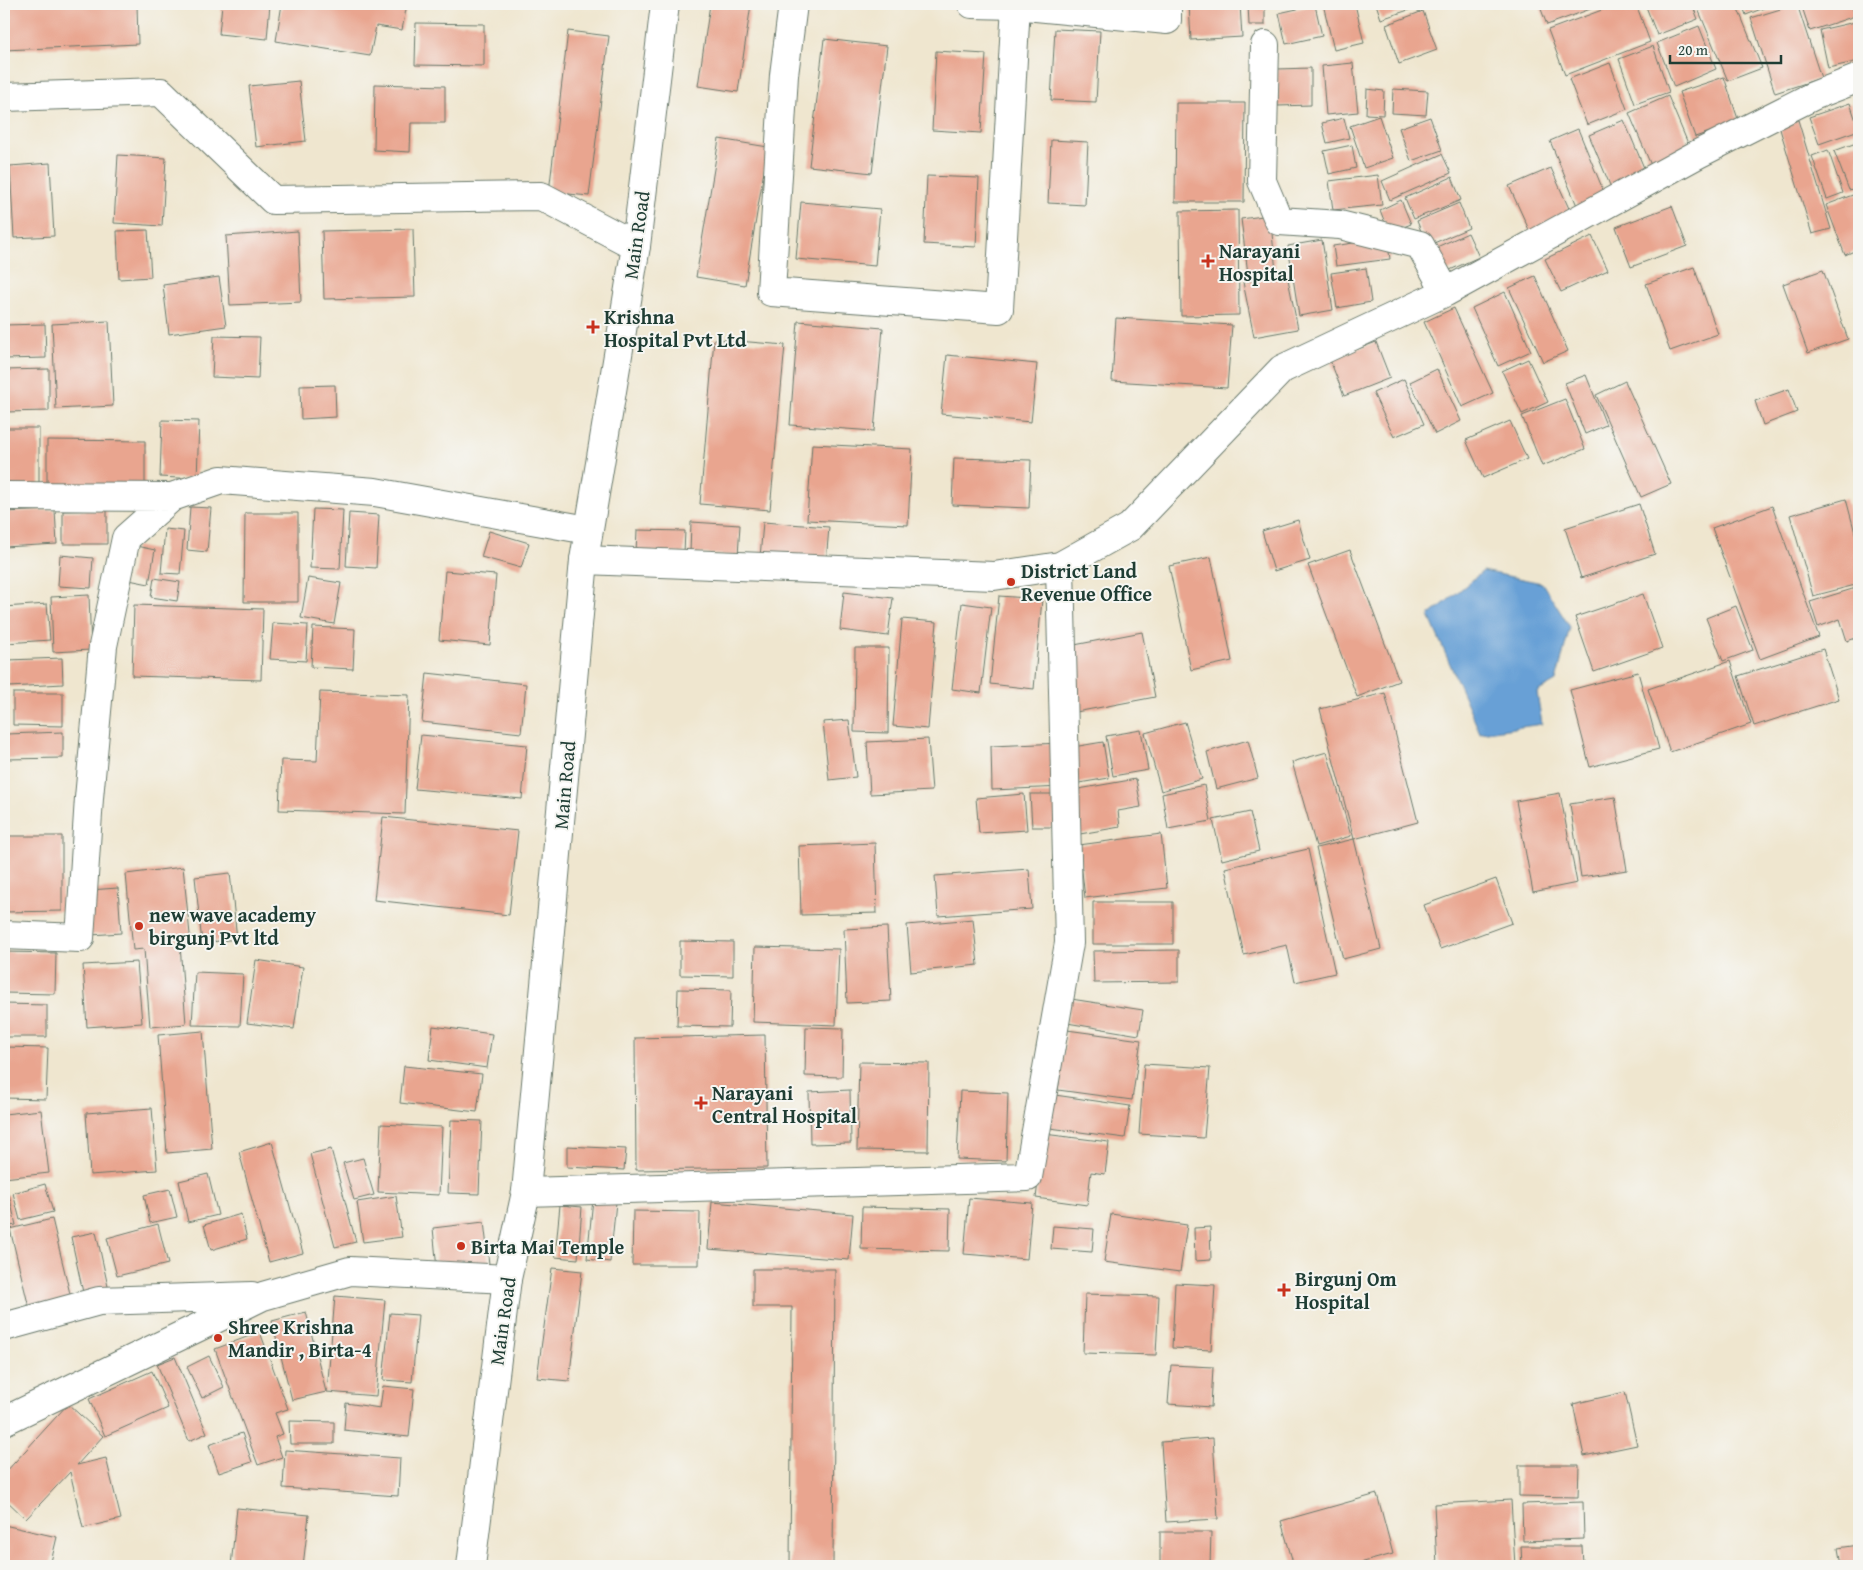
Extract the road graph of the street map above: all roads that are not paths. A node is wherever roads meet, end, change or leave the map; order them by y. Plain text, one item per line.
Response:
1 (665, 4) edge
2 (793, 4) edge
3 (972, 4) edge
4 (1167, 4) edge
5 (1016, 6) junction
6 (1265, 46) dead end
7 (1859, 78) edge
8 (4, 97) edge
9 (636, 246) junction
10 (1446, 292) junction
11 (4, 496) edge
12 (172, 497) junction
13 (588, 530) junction
14 (584, 560) junction
15 (1060, 566) junction
16 (4, 936) edge
17 (526, 1192) junction
18 (507, 1279) junction
19 (263, 1296) junction
20 (4, 1327) edge
21 (4, 1421) edge
22 (471, 1566) edge

1 - 9 street, Main Road
2 - 5 street
3 - 5 street
4 - 5 street
6 - 10 street
7 - 10 street
8 - 9 street
9 - 13 street, Main Road
10 - 15 street
11 - 12 street
12 - 13 street
12 - 16 street
13 - 14 street, Main Road
14 - 15 street
14 - 17 street, Main Road
15 - 17 street
17 - 18 street, Main Road
18 - 19 street
18 - 22 street, Main Road
19 - 20 street
19 - 21 street

